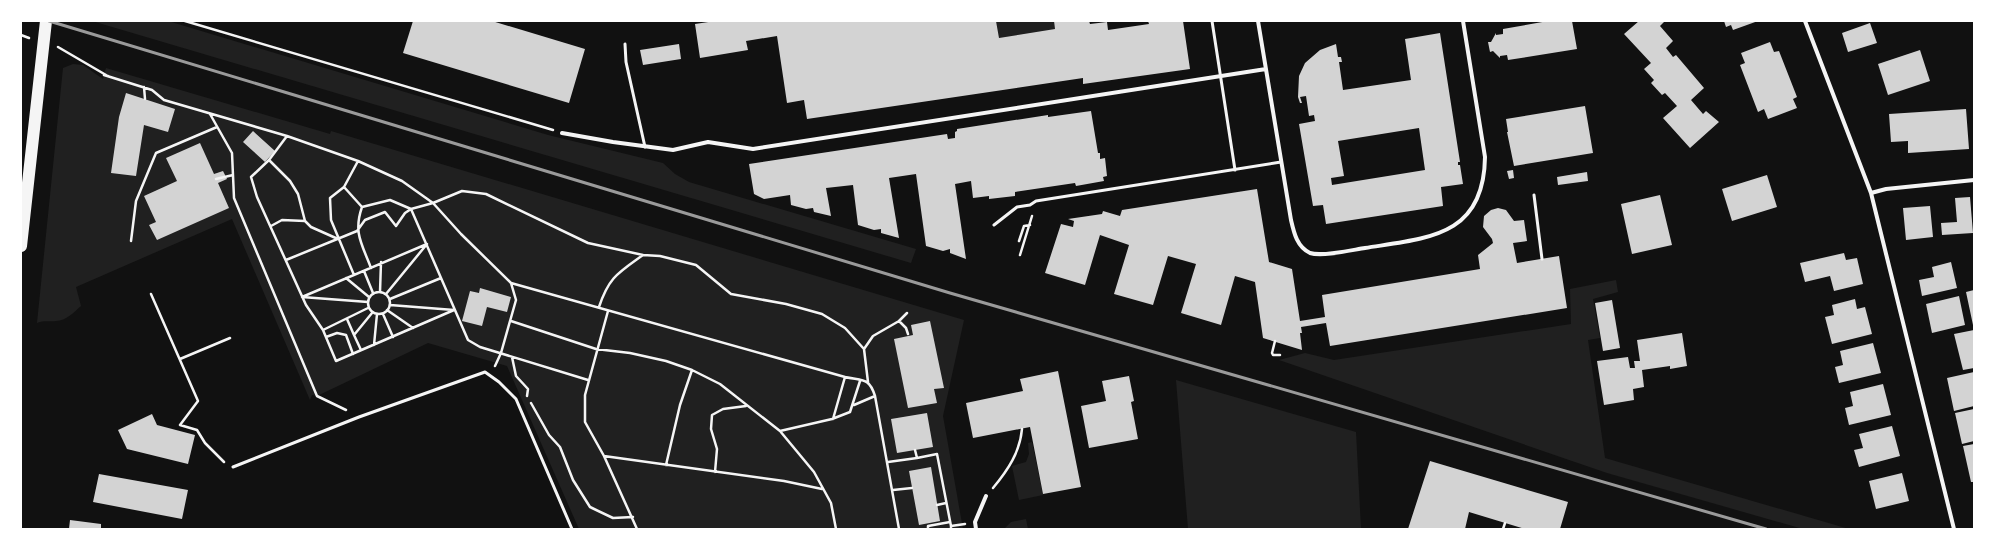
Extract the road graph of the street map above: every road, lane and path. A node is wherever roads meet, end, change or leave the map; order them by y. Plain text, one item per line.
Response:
1 (46, 21) edge
2 (185, 21) edge
3 (1212, 21) edge
4 (1258, 21) edge
5 (1463, 21) edge
6 (1805, 21) edge
7 (21, 35) edge
8 (35, 39) dead end
9 (625, 44) dead end
10 (55, 45) dead end
11 (1266, 69) junction
12 (1220, 76) junction
13 (144, 87) junction
14 (145, 99) dead end
15 (210, 113) junction
16 (217, 127) junction
17 (562, 133) joint
18 (287, 136) junction
19 (645, 147) junction
20 (269, 160) junction
21 (358, 161) junction
22 (1281, 162) junction
23 (1235, 170) junction
24 (233, 175) junction
25 (216, 179) dead end
26 (1974, 180) edge
27 (344, 187) junction
28 (1871, 193) junction
29 (1534, 195) dead end
30 (433, 203) junction
31 (362, 207) junction
32 (411, 209) junction
33 (305, 221) junction
34 (994, 225) dead end
35 (1030, 225) dead end
36 (271, 226) junction
37 (1028, 230) dead end
38 (357, 231) junction
39 (339, 239) junction
40 (131, 240) dead end
41 (1019, 242) dead end
42 (426, 244) junction
43 (21, 246) edge
44 (643, 254) junction
45 (1020, 256) dead end
46 (1542, 259) dead end
47 (286, 260) junction
48 (381, 262) junction
49 (371, 268) junction
50 (364, 271) junction
51 (354, 275) junction
52 (346, 278) junction
53 (441, 278) junction
54 (511, 283) junction
55 (380, 292) junction
56 (373, 293) junction
57 (151, 294) dead end
58 (386, 294) junction
59 (302, 297) junction
60 (369, 297) junction
61 (390, 299) junction
62 (368, 302) junction
63 (390, 306) junction
64 (599, 307) junction
65 (368, 308) junction
66 (388, 310) junction
67 (454, 310) junction
68 (608, 311) junction
69 (372, 313) junction
70 (907, 313) dead end
71 (377, 314) junction
72 (383, 314) junction
73 (347, 318) junction
74 (510, 321) junction
75 (899, 321) junction
76 (413, 328) junction
77 (323, 330) junction
78 (908, 334) dead end
79 (354, 335) junction
80 (326, 337) junction
81 (393, 337) junction
82 (230, 338) dead end
83 (1275, 341) dead end
84 (374, 345) junction
85 (596, 349) junction
86 (864, 349) junction
87 (361, 350) junction
88 (501, 353) junction
89 (353, 354) junction
90 (1280, 355) dead end
91 (512, 356) junction
92 (180, 359) junction
93 (692, 370) junction
94 (845, 377) junction
95 (588, 380) junction
96 (860, 381) junction
97 (868, 382) junction
98 (875, 396) junction
99 (854, 405) junction
100 (747, 406) junction
101 (359, 417) junction
102 (832, 419) junction
103 (1022, 429) dead end
104 (780, 431) junction
105 (915, 450) dead end
106 (604, 456) junction
107 (917, 458) junction
108 (888, 462) junction
109 (666, 465) junction
110 (233, 467) joint
111 (714, 472) junction
112 (912, 488) dead end
113 (823, 489) junction
114 (892, 490) junction
115 (986, 496) joint
116 (946, 503) junction
117 (937, 505) dead end
118 (633, 517) junction
119 (950, 522) junction
120 (975, 522) junction
121 (1505, 523) dead end
122 (960, 524) junction
123 (951, 527) edge
124 (572, 529) edge
125 (637, 529) edge
126 (836, 529) edge
127 (899, 529) edge
128 (928, 529) edge
129 (959, 529) edge
130 (976, 529) edge
131 (1503, 529) edge
132 (1954, 529) edge

1 - 43 highway
2 - 17 path
3 - 12 lane
4 - 11 street
5 - 22 street
6 - 28 street
7 - 8 path
9 - 19 lane
10 - 13 path
11 - 12 street
11 - 22 street
12 - 19 street
12 - 23 lane
13 - 14 path
13 - 15 path
15 - 16 path
15 - 18 path
16 - 24 path
16 - 40 path
17 - 19 street
18 - 20 path
18 - 21 path
20 - 33 path
20 - 36 path
21 - 27 path
21 - 30 path
22 - 23 lane
23 - 34 lane
24 - 25 path
24 - 101 path
26 - 28 street
27 - 31 path
27 - 39 path
28 - 132 street
29 - 46 lane
30 - 32 path
30 - 44 path
30 - 54 path
31 - 32 path
31 - 38 path
32 - 38 path
32 - 42 path
33 - 36 path
33 - 39 path
35 - 41 path
36 - 47 path
37 - 45 path
38 - 39 path
38 - 49 path
39 - 47 path
39 - 51 path
42 - 48 path
42 - 53 path
42 - 58 path
44 - 64 path
44 - 86 path
47 - 59 path
48 - 49 path
48 - 55 path
49 - 50 path
50 - 51 path
50 - 56 path
51 - 52 path
52 - 59 path
52 - 60 path
53 - 61 path
53 - 67 path
54 - 64 path
54 - 74 path
55 - 56 path
55 - 58 path
56 - 60 path
57 - 92 path
58 - 61 path
59 - 62 path
59 - 77 path
60 - 62 path
61 - 63 path
62 - 65 path
63 - 66 path
63 - 67 path
64 - 68 path
65 - 69 path
65 - 73 path
66 - 72 path
66 - 76 path
67 - 76 path
67 - 88 path
68 - 85 path
68 - 94 path
69 - 71 path
69 - 79 path
70 - 75 path
71 - 72 path
71 - 84 path
72 - 81 path
73 - 77 path
73 - 79 path
74 - 85 path
74 - 88 path
75 - 78 path
75 - 86 path
76 - 81 path
77 - 80 path
79 - 87 path
80 - 89 path
80 - 89 path
81 - 84 path
82 - 92 path
83 - 90 path
84 - 87 path
85 - 93 path
85 - 95 path
86 - 97 path
87 - 89 path
88 - 91 path
91 - 95 path
91 - 118 path
92 - 110 path
93 - 100 path
93 - 109 path
94 - 96 path
94 - 102 path
95 - 106 path
96 - 97 path
96 - 99 path
97 - 98 path
98 - 99 path
98 - 108 path
99 - 102 path
100 - 104 path
100 - 111 path
101 - 110 lane
101 - 124 lane
102 - 104 path
103 - 115 path
104 - 113 path
105 - 107 path
106 - 109 path
106 - 118 path
107 - 108 path
107 - 116 path
108 - 114 path
109 - 111 path
111 - 113 path
112 - 114 path
113 - 126 path
114 - 127 path
115 - 120 street
116 - 117 path
116 - 119 path
118 - 125 path
119 - 123 path
119 - 128 path
120 - 122 path
120 - 130 street
121 - 131 path
122 - 123 path
122 - 129 path

